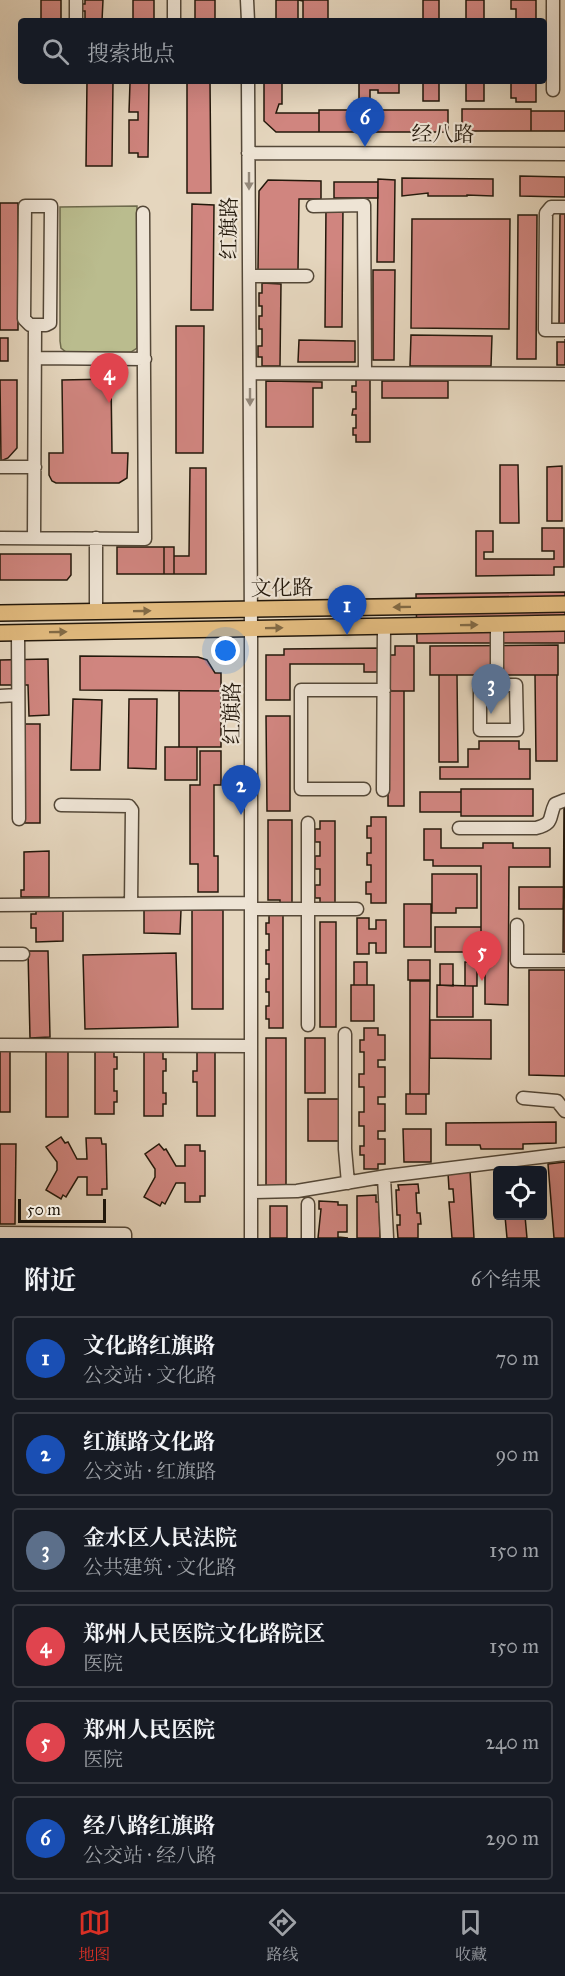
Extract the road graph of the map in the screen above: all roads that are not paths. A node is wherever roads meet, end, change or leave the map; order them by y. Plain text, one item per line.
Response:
1 (76, 0) edge
2 (174, 0) edge
3 (248, 0) edge
4 (553, 0) edge
5 (76, 18) edge
6 (174, 18) edge
7 (248, 18) edge
8 (248, 84) edge
9 (553, 90) dead end
10 (248, 153) junction
11 (565, 154) edge
12 (313, 206) dead end
13 (565, 207) edge
14 (143, 213) dead end
15 (249, 276) junction
16 (307, 276) dead end
17 (35, 325) junction
18 (565, 330) edge
19 (35, 358) junction
20 (145, 359) junction
21 (250, 373) junction
22 (365, 373) junction
23 (565, 374) edge
24 (0, 467) edge
25 (35, 467) junction
26 (0, 538) edge
27 (34, 538) junction
28 (96, 538) junction
29 (565, 604) edge
30 (251, 609) junction
31 (96, 612) junction
32 (0, 613) edge
33 (565, 623) edge
34 (497, 624) junction
35 (384, 626) junction
36 (251, 628) junction
37 (18, 632) junction
38 (0, 633) edge
39 (497, 685) junction
40 (384, 690) junction
41 (18, 695) junction
42 (0, 696) edge
43 (364, 789) dead end
44 (384, 790) dead end
45 (565, 801) edge
46 (62, 805) dead end
47 (19, 819) dead end
48 (308, 823) dead end
49 (459, 828) dead end
50 (131, 904) junction
51 (0, 905) edge
52 (251, 906) junction
53 (308, 909) junction
54 (357, 909) dead end
55 (517, 925) dead end
56 (0, 954) edge
57 (23, 954) dead end
58 (565, 961) edge
59 (308, 1025) dead end
60 (345, 1034) dead end
61 (0, 1045) edge
62 (251, 1046) junction
63 (523, 1098) dead end
64 (565, 1111) edge
65 (565, 1154) edge
66 (384, 1176) junction
67 (348, 1183) junction
68 (251, 1192) junction
69 (308, 1204) dead end
70 (0, 1233) edge
71 (125, 1238) edge
72 (251, 1238) edge
73 (308, 1238) edge
74 (387, 1238) edge

1 - 5 street
2 - 6 street
3 - 7 street
4 - 9 street
8 - 10 street, 红旗路
10 - 11 street, 经八路
10 -> 15 street, 红旗路
12 - 22 street
13 - 18 street
14 - 20 street
15 - 16 street
15 - 21 street, 红旗路
17 - 17 street
17 - 19 street
19 - 20 street
19 - 25 street
20 - 28 street
21 - 22 street
21 -> 30 street, 红旗路
22 - 23 street
24 - 25 street
25 - 27 street
26 - 27 street
27 - 28 street
28 - 31 street
29 -> 30 main road, 文化路
31 -> 30 main road, 文化路
30 - 36 street, 红旗路
31 - 32 main road, 文化路
33 - 34 main road, 文化路
35 -> 34 main road, 文化路
34 - 39 street
36 -> 35 main road, 文化路
35 - 40 street
37 -> 36 main road, 文化路
36 - 52 street, 红旗路
37 - 38 main road, 文化路
37 - 41 street
39 - 39 street
40 - 43 street
40 - 44 street
41 - 42 street
41 - 47 street
45 - 49 street
46 - 50 street
48 - 53 street
50 - 51 street
50 - 52 street
52 - 53 street
52 - 62 street, 红旗路
53 - 54 street
53 - 59 street
55 - 58 street
56 - 57 street
60 - 67 street
61 - 62 street
62 - 68 street, 红旗路
63 - 64 street
65 - 66 street
66 - 67 street
66 - 74 street
67 - 68 street
68 - 72 street, 红旗路
69 - 73 street
70 - 71 street

